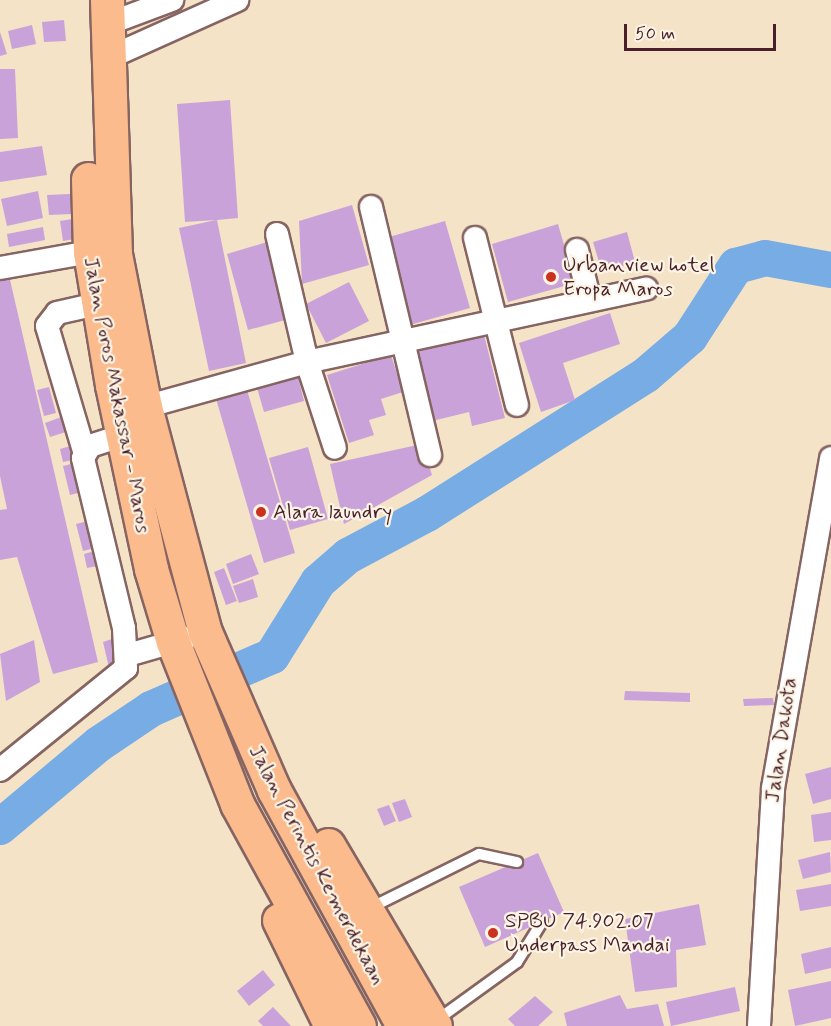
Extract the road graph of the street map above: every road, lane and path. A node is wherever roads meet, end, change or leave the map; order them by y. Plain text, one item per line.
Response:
1 (86, 0) edge
2 (172, 0) edge
3 (232, 1) edge
4 (106, 13) edge
5 (105, 59) junction
6 (371, 207) dead end
7 (277, 234) dead end
8 (475, 238) dead end
9 (578, 250) dead end
10 (90, 252) junction
11 (0, 268) edge
12 (646, 289) dead end
13 (589, 297) junction
14 (97, 304) junction
15 (494, 319) junction
16 (399, 342) junction
17 (307, 362) junction
18 (517, 405) dead end
19 (145, 407) junction
20 (124, 435) junction
21 (336, 448) dead end
22 (84, 451) junction
23 (430, 455) dead end
24 (831, 458) edge
25 (205, 632) junction
26 (173, 642) junction
27 (128, 656) junction
28 (233, 704) joint
29 (200, 718) joint
30 (2, 761) edge
31 (274, 790) junction
32 (237, 804) junction
33 (517, 862) dead end
34 (368, 909) junction
35 (542, 922) dead end
36 (424, 1025) edge
37 (331, 1026) edge
38 (359, 1026) edge
39 (759, 1026) edge

1 - 10 highway, Jalan Poros Makassar - Maros
2 - 4 street
3 - 5 street
4 - 5 highway, Jalan Poros Makassar - Maros
5 - 19 highway, Jalan Poros Makassar - Maros
6 - 16 street
7 - 17 street
8 - 15 street
9 - 13 street
10 - 11 street
10 - 14 highway, Jalan Poros Makassar - Maros
12 - 13 street
13 - 15 street
14 - 20 highway, Jalan Poros Makassar - Maros
14 - 22 street
15 - 16 street
15 - 18 street
16 - 17 street
16 - 23 street
17 - 19 street
17 - 21 street
19 - 25 highway, Jalan Poros Makassar - Maros
20 - 22 street
20 - 26 highway, Jalan Poros Makassar - Maros
22 - 27 street
24 - 39 street, Jalan Dakota
25 - 26 street
25 - 28 highway, Jalan Poros Makassar - Maros
26 - 27 street
26 - 29 highway, Jalan Poros Makassar - Maros
27 - 30 street
28 - 31 highway, Jalan Perintis Kemerdekaan
29 - 32 highway, Jalan Perintis Kemerdekaan
31 - 34 highway
31 - 36 highway, Jalan Perintis Kemerdekaan
32 - 37 highway
32 - 38 highway, Jalan Perintis Kemerdekaan
33 - 34 lane
34 - 36 highway
35 - 36 lane

